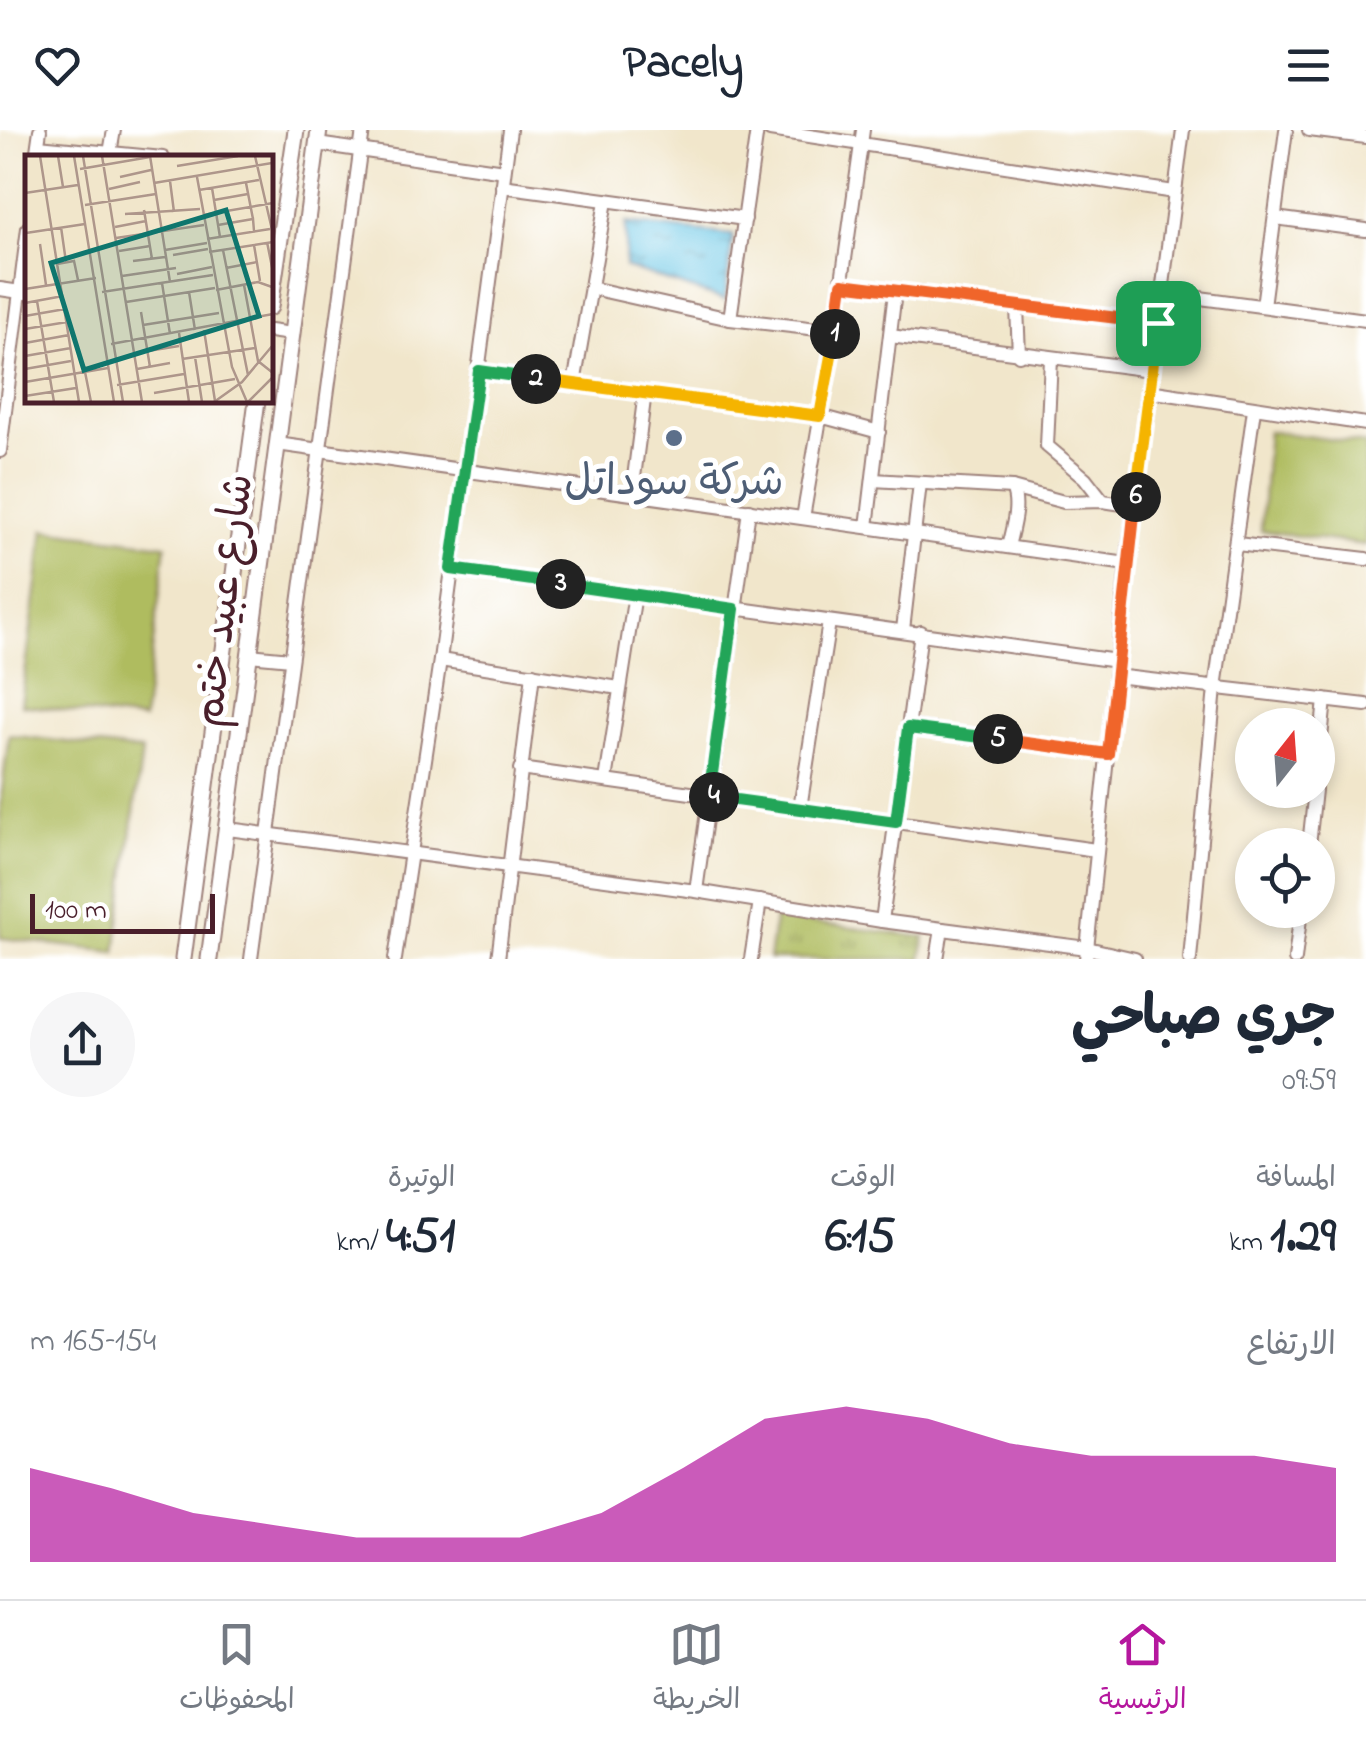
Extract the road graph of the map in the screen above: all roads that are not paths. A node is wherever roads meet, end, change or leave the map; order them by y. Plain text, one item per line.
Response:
1 (40, 130) edge
2 (114, 130) edge
3 (296, 130) edge
4 (363, 130) edge
5 (510, 130) edge
6 (756, 130) edge
7 (770, 130) edge
8 (1182, 130) edge
9 (1286, 130) edge
10 (1308, 130) edge
11 (318, 137) edge
12 (863, 137) edge
13 (1366, 137) edge
14 (361, 150) junction
15 (37, 152) edge
16 (110, 153) junction
17 (131, 155) edge
18 (504, 171) junction
19 (502, 186) junction
20 (1174, 192) junction
21 (606, 201) junction
22 (1275, 218) junction
23 (745, 220) junction
24 (1366, 230) edge
25 (25, 267) edge
26 (842, 284) junction
27 (592, 288) junction
28 (0, 289) edge
29 (895, 292) junction
30 (23, 293) edge
31 (272, 293) edge
32 (1162, 293) junction
33 (1263, 306) junction
34 (1017, 307) junction
35 (730, 319) junction
36 (1366, 320) edge
37 (1158, 323) junction
38 (272, 331) edge
39 (835, 331) junction
40 (291, 334) junction
41 (890, 336) junction
42 (1019, 355) junction
43 (1050, 358) junction
44 (1151, 370) junction
45 (479, 371) junction
46 (574, 384) junction
47 (4, 388) edge
48 (1149, 390) junction
49 (645, 392) junction
50 (257, 402) edge
51 (1254, 409) junction
52 (820, 416) junction
53 (1366, 424) edge
54 (880, 432) junction
55 (277, 444) junction
56 (318, 450) junction
57 (0, 451) edge
58 (464, 470) junction
59 (874, 480) junction
60 (920, 484) junction
61 (1012, 488) junction
62 (632, 494) junction
63 (1103, 502) junction
64 (1135, 506) junction
65 (749, 510) junction
66 (804, 518) junction
67 (867, 527) junction
68 (914, 534) junction
69 (1237, 544) junction
70 (1008, 547) junction
71 (1366, 559) edge
72 (1128, 564) junction
73 (451, 569) junction
74 (635, 594) junction
75 (734, 609) junction
76 (829, 622) junction
77 (903, 630) junction
78 (921, 632) junction
79 (249, 655) junction
80 (291, 659) junction
81 (440, 660) junction
82 (1116, 668) junction
83 (533, 674) junction
84 (619, 688) junction
85 (1216, 688) junction
86 (1325, 700) junction
87 (1366, 705) edge
88 (1324, 708) edge
89 (908, 728) junction
90 (1108, 754) junction
91 (520, 769) junction
92 (606, 780) junction
93 (709, 796) junction
94 (800, 808) junction
95 (896, 822) junction
96 (228, 829) junction
97 (270, 835) junction
98 (1096, 850) junction
99 (410, 854) junction
100 (508, 866) junction
101 (696, 891) junction
102 (760, 902) junction
103 (882, 921) junction
104 (1299, 928) edge
105 (942, 929) junction
106 (1086, 954) edge
107 (183, 959) edge
108 (209, 959) edge
109 (251, 959) edge
110 (395, 959) edge
111 (498, 959) edge
112 (750, 959) edge
113 (936, 959) edge
114 (1135, 959) edge
115 (1190, 959) edge
116 (1296, 959) edge

1 - 15 street
2 - 16 street
3 - 31 main road
4 - 14 street
5 - 18 street
6 - 23 street
7 - 12 street
8 - 20 street
9 - 22 street
10 - 13 street
11 - 14 street
11 - 40 main road, شارع عبيد ختم
12 - 20 street
12 - 26 street
14 - 18 street
14 - 56 street
15 - 16 street
16 - 17 street
18 - 19 street
19 - 21 street
19 - 45 street
20 - 32 street
21 - 23 street
21 - 27 street
22 - 24 street
22 - 33 street
23 - 35 street
25 - 30 street
26 - 29 street
26 - 39 street
27 - 35 street
27 - 46 street
28 - 30 street
29 - 34 street
29 - 41 street
30 - 47 street
32 - 33 street
32 - 37 street
33 - 36 street
34 - 37 street
34 - 42 street
35 - 39 street
37 - 44 street
38 - 40 street
39 - 52 street
40 - 55 main road, شارع عبيد ختم
41 - 42 street
41 - 54 street
42 - 43 street
43 - 44 street
43 - 63 street
44 - 48 street
45 - 46 street
45 - 58 street
46 - 49 street
47 - 57 street
48 - 51 street
48 - 64 street
49 - 52 street
49 - 62 street
50 - 107 main road, شارع عبيد ختم
51 - 53 street
51 - 69 street
52 - 54 street
52 - 66 street
54 - 59 street
55 - 56 street
55 - 79 main road, شارع عبيد ختم
56 - 58 street
56 - 80 street
58 - 62 street
58 - 73 street
59 - 60 street
59 - 67 street
60 - 61 street
60 - 68 street
61 - 63 street
61 - 70 street
62 - 65 street
63 - 64 street
64 - 72 street
65 - 66 street
65 - 75 street
66 - 67 street
67 - 68 street
68 - 70 street
68 - 77 street
69 - 71 street
69 - 85 street
70 - 72 street
72 - 82 street
73 - 74 street
73 - 81 street
74 - 75 street
74 - 84 street
75 - 76 street
75 - 93 street
76 - 77 street
76 - 94 street
77 - 78 street
78 - 82 street
78 - 89 street
79 - 80 street
79 - 96 main road, شارع عبيد ختم
80 - 97 street
81 - 83 street
81 - 99 street
82 - 85 street
82 - 90 street
83 - 84 street
83 - 91 street
84 - 92 street
85 - 86 street
85 - 115 street
86 - 87 street
86 - 88 street
89 - 90 street
89 - 95 street
90 - 98 street
91 - 92 street
91 - 100 street
92 - 93 street
93 - 94 street
93 - 101 street
94 - 95 street
95 - 98 street
95 - 103 street
96 - 97 street
96 - 108 main road, شارع عبيد ختم
97 - 99 street
97 - 109 street
98 - 106 street
99 - 100 street
99 - 110 street
100 - 101 street
100 - 111 street
101 - 102 street
102 - 103 street
102 - 112 street
103 - 105 street
104 - 116 street
105 - 106 street
105 - 113 street
106 - 114 street

